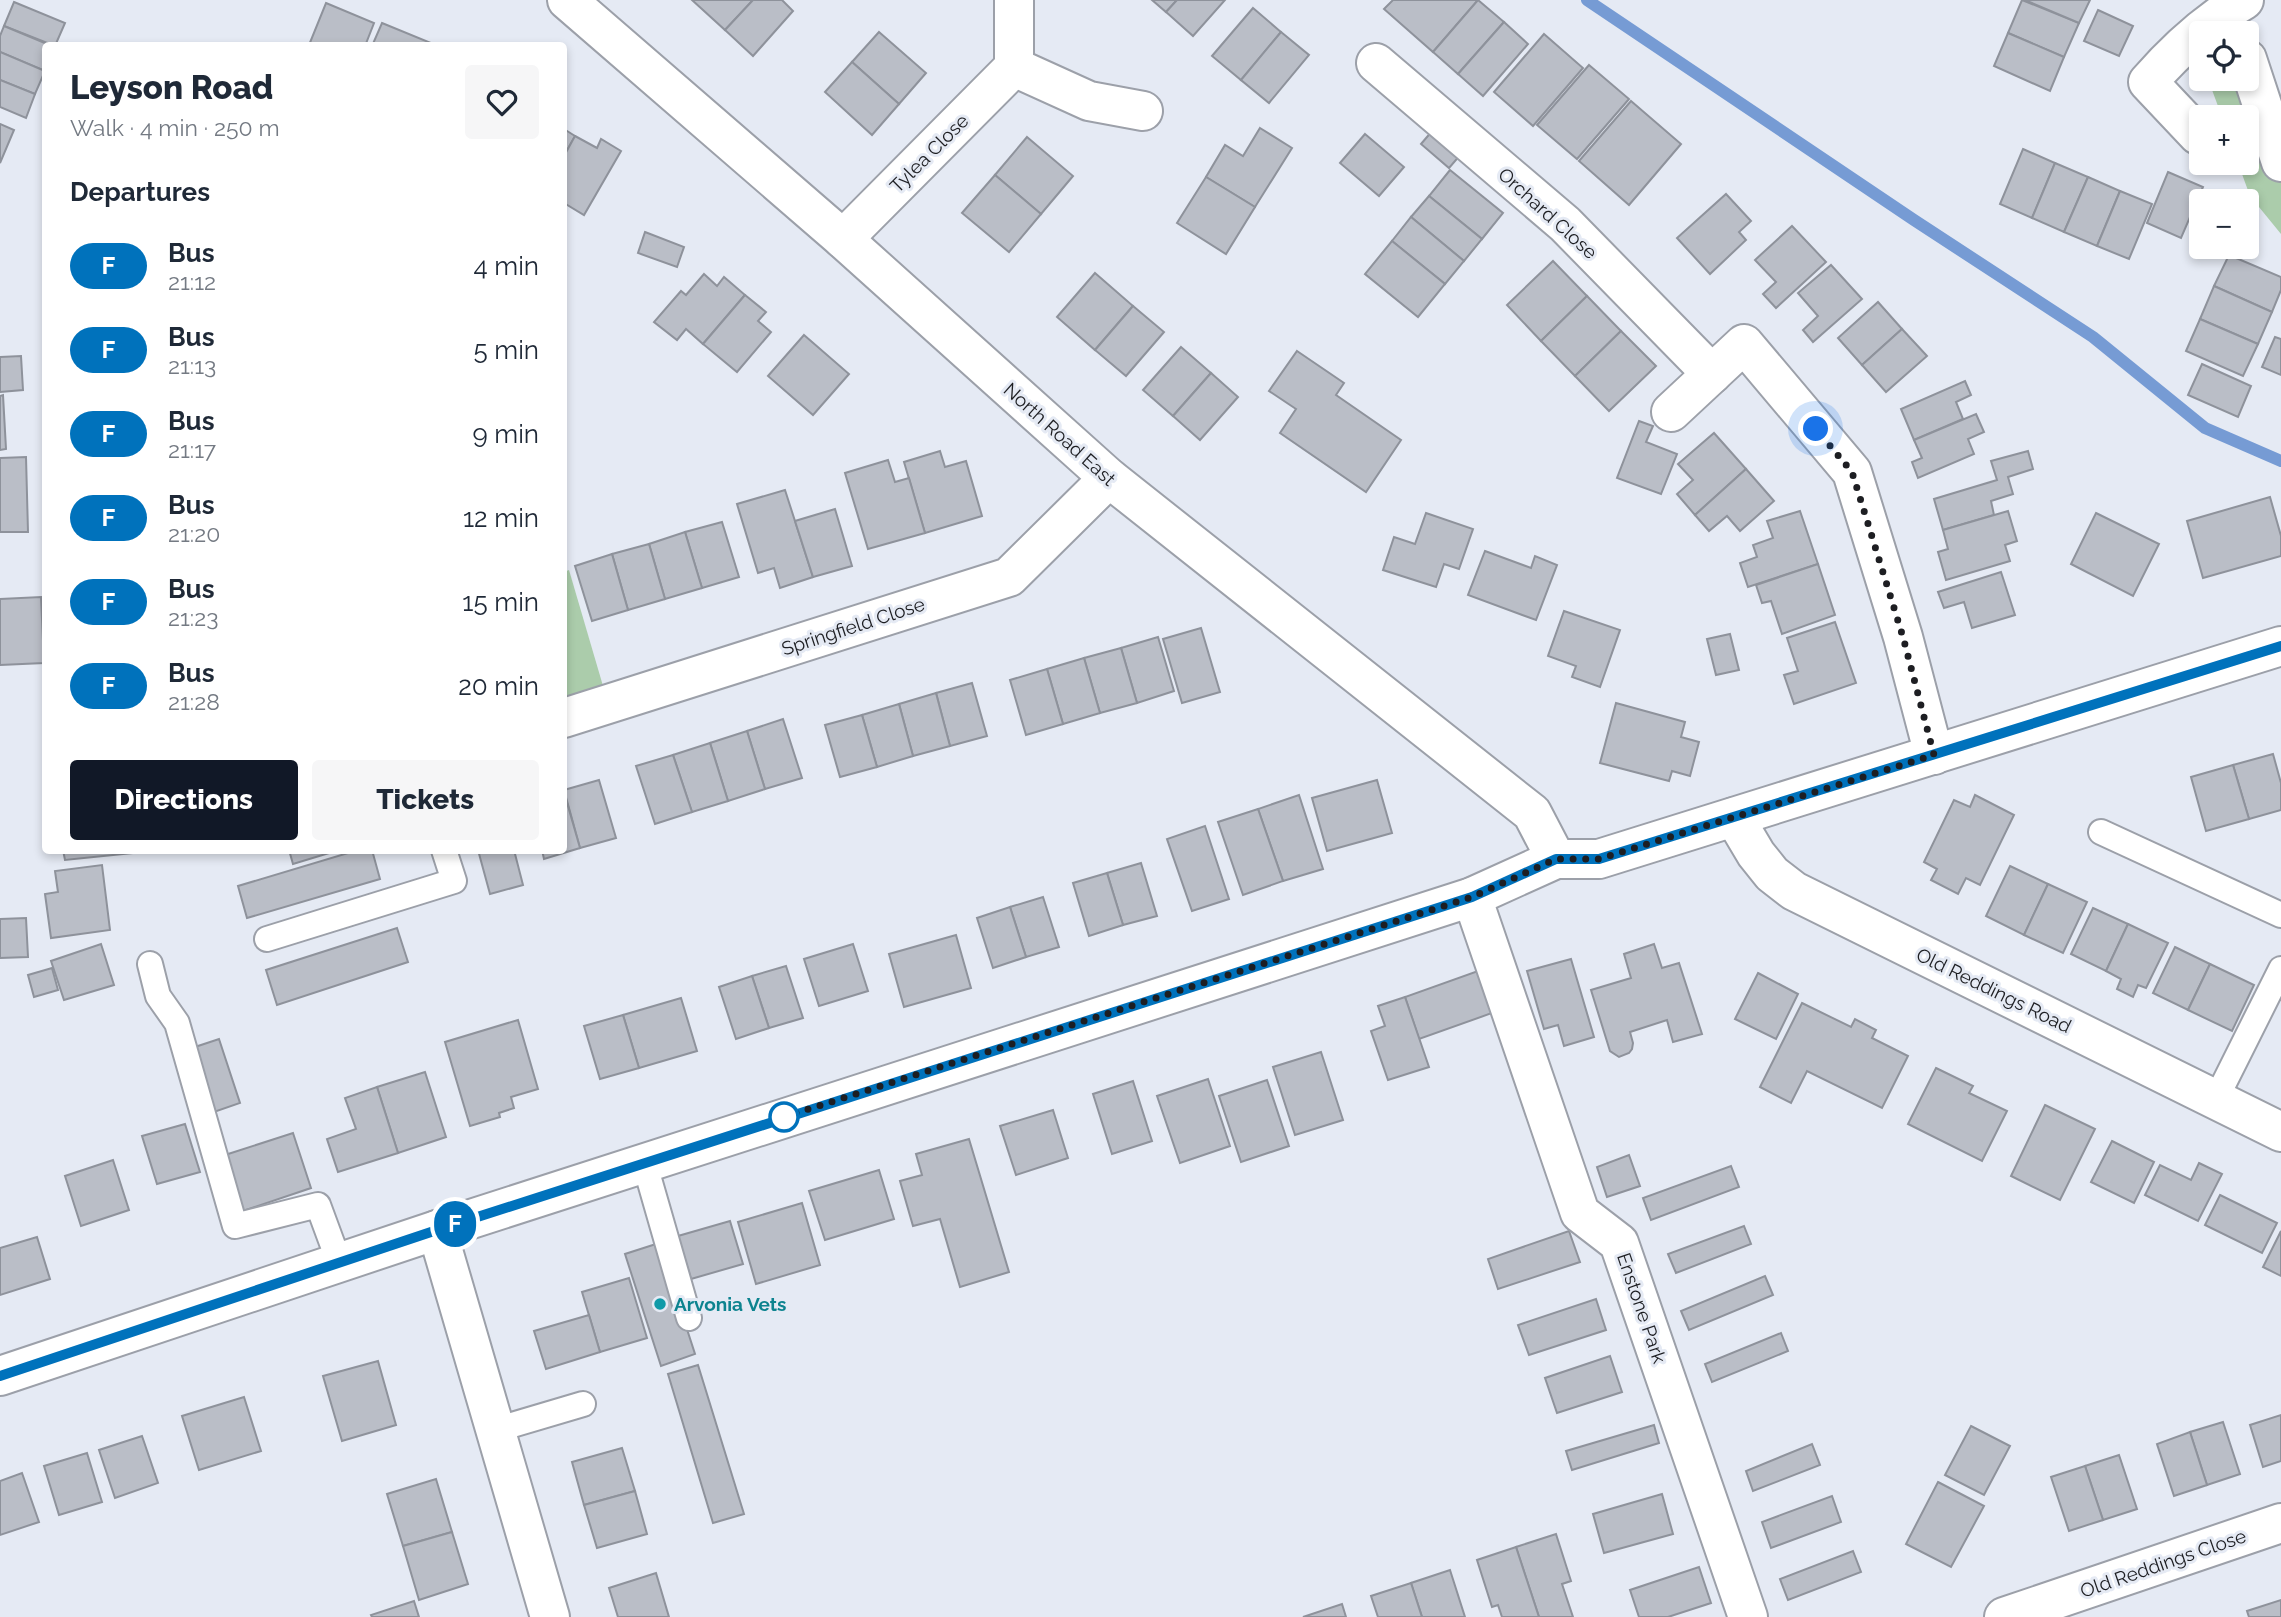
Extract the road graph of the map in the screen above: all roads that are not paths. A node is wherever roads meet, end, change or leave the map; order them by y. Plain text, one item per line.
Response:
1 (567, 0) edge
2 (1014, 0) edge
3 (2238, 14) edge
4 (1376, 63) dead end
5 (1014, 67) junction
6 (2258, 91) edge
7 (1143, 111) dead end
8 (2189, 125) edge
9 (2281, 162) edge
10 (843, 239) junction
11 (1712, 374) junction
12 (1671, 412) dead end
13 (1109, 478) junction
14 (2281, 646) edge
15 (567, 717) edge
16 (1934, 755) junction
17 (1734, 817) junction
18 (2101, 832) dead end
19 (444, 854) edge
20 (1556, 859) junction
21 (1472, 897) junction
22 (2281, 915) edge
23 (267, 939) dead end
24 (150, 964) dead end
25 (2281, 970) edge
26 (2216, 1099) junction
27 (2281, 1132) edge
28 (645, 1165) junction
29 (437, 1230) junction
30 (340, 1262) junction
31 (689, 1318) dead end
32 (0, 1376) edge
33 (583, 1404) dead end
34 (495, 1430) junction
35 (2281, 1524) edge
36 (550, 1617) edge
37 (1748, 1617) edge
38 (2004, 1617) edge

1 - 10 street, North Road East
2 - 5 street
3 - 8 street
4 - 11 street, Orchard Close
5 - 7 street
5 - 10 street, Tylea Close
6 - 9 street
10 - 13 street, North Road East
11 - 12 street
11 - 16 street
13 - 15 street, Springfield Close
13 - 20 street, North Road East
14 - 16 street
16 - 17 street
17 - 20 street
17 - 26 street, Old Reddings Road
18 - 22 lane
19 - 23 lane
20 - 21 street
21 - 28 street
21 - 37 street, Enstone Park
24 - 30 lane
25 - 26 lane
26 - 27 street, Old Reddings Road
28 - 29 street
28 - 31 lane
29 - 30 street
29 - 34 street
30 - 32 street
33 - 34 lane
34 - 36 street
35 - 38 street, Old Reddings Close

